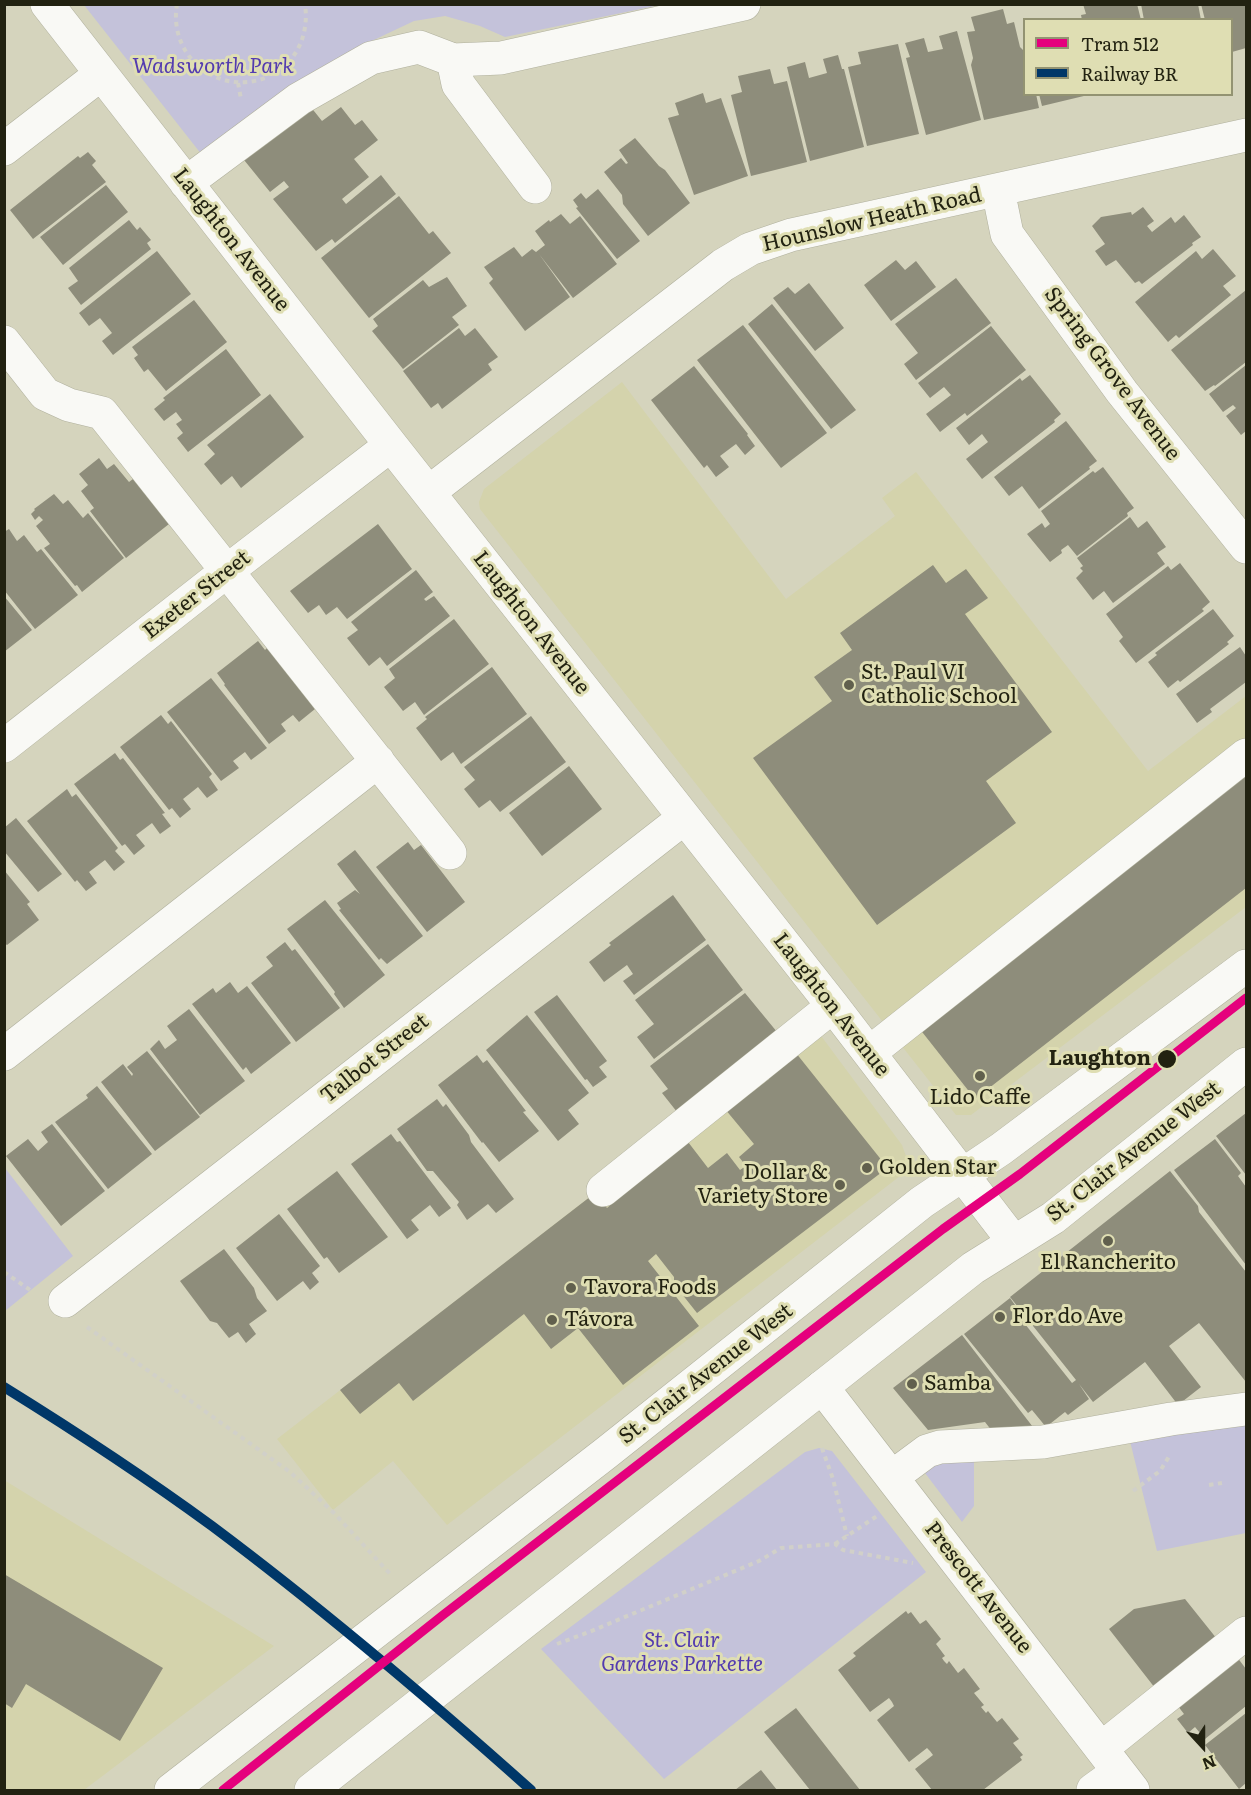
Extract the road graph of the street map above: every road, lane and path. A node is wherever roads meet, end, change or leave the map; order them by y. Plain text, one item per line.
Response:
1 (47, 4) edge
2 (177, 4) edge
3 (305, 4) edge
4 (744, 4) edge
5 (453, 60) junction
6 (282, 68) dead end
7 (101, 74) junction
8 (269, 77) dead end
9 (1246, 135) edge
10 (4, 149) edge
11 (186, 183) junction
12 (535, 188) dead end
13 (998, 190) junction
14 (4, 342) edge
15 (391, 445) junction
16 (429, 492) junction
17 (1246, 547) edge
18 (227, 571) junction
19 (4, 746) edge
20 (1246, 755) edge
21 (378, 761) junction
22 (684, 818) junction
23 (450, 853) dead end
24 (1246, 966) edge
25 (833, 1006) junction
26 (869, 1053) junction
27 (4, 1054) edge
28 (1246, 1064) edge
29 (963, 1176) junction
30 (603, 1190) dead end
31 (1014, 1242) junction
32 (4, 1272) edge
33 (34, 1293) dead end
34 (72, 1311) joint
35 (822, 1386) junction
36 (1246, 1409) edge
37 (818, 1438) dead end
38 (1173, 1451) dead end
39 (892, 1477) junction
40 (1222, 1483) dead end
41 (1209, 1485) dead end
42 (1133, 1491) dead end
43 (886, 1510) dead end
44 (847, 1536) junction
45 (836, 1544) junction
46 (918, 1564) dead end
47 (392, 1577) dead end
48 (1246, 1633) edge
49 (547, 1647) dead end
50 (1112, 1775) edge
51 (171, 1791) edge
52 (310, 1791) edge

1 - 7 street, Laughton Avenue
2 - 8 path
3 - 6 path
4 - 5 street
5 - 11 street
5 - 12 street
7 - 10 street
7 - 11 street, Laughton Avenue
9 - 13 street, Hounslow Heath Road
11 - 15 street, Laughton Avenue
13 - 16 street, Hounslow Heath Road
13 - 17 street, Spring Grove Avenue
14 - 18 street
15 - 16 street, Laughton Avenue
15 - 18 street, Exeter Street
16 - 22 street, Laughton Avenue
18 - 19 street, Exeter Street
18 - 21 street
20 - 26 street
21 - 23 street
21 - 27 street
22 - 25 street, Laughton Avenue
22 - 34 street, Talbot Street
24 - 29 street, St. Clair Avenue West
25 - 26 street, Laughton Avenue
25 - 30 street
26 - 29 street, Laughton Avenue
28 - 31 street, St. Clair Avenue West
29 - 31 street, Laughton Avenue
29 - 51 street, St. Clair Avenue West
31 - 35 street, St. Clair Avenue West
32 - 33 path
34 - 47 path
35 - 39 street, Prescott Avenue
35 - 52 street, St. Clair Avenue West
36 - 39 street
37 - 44 path
38 - 42 path
39 - 50 street, Prescott Avenue
40 - 41 path
43 - 44 path
44 - 45 path
45 - 46 path
45 - 49 path
48 - 50 street

